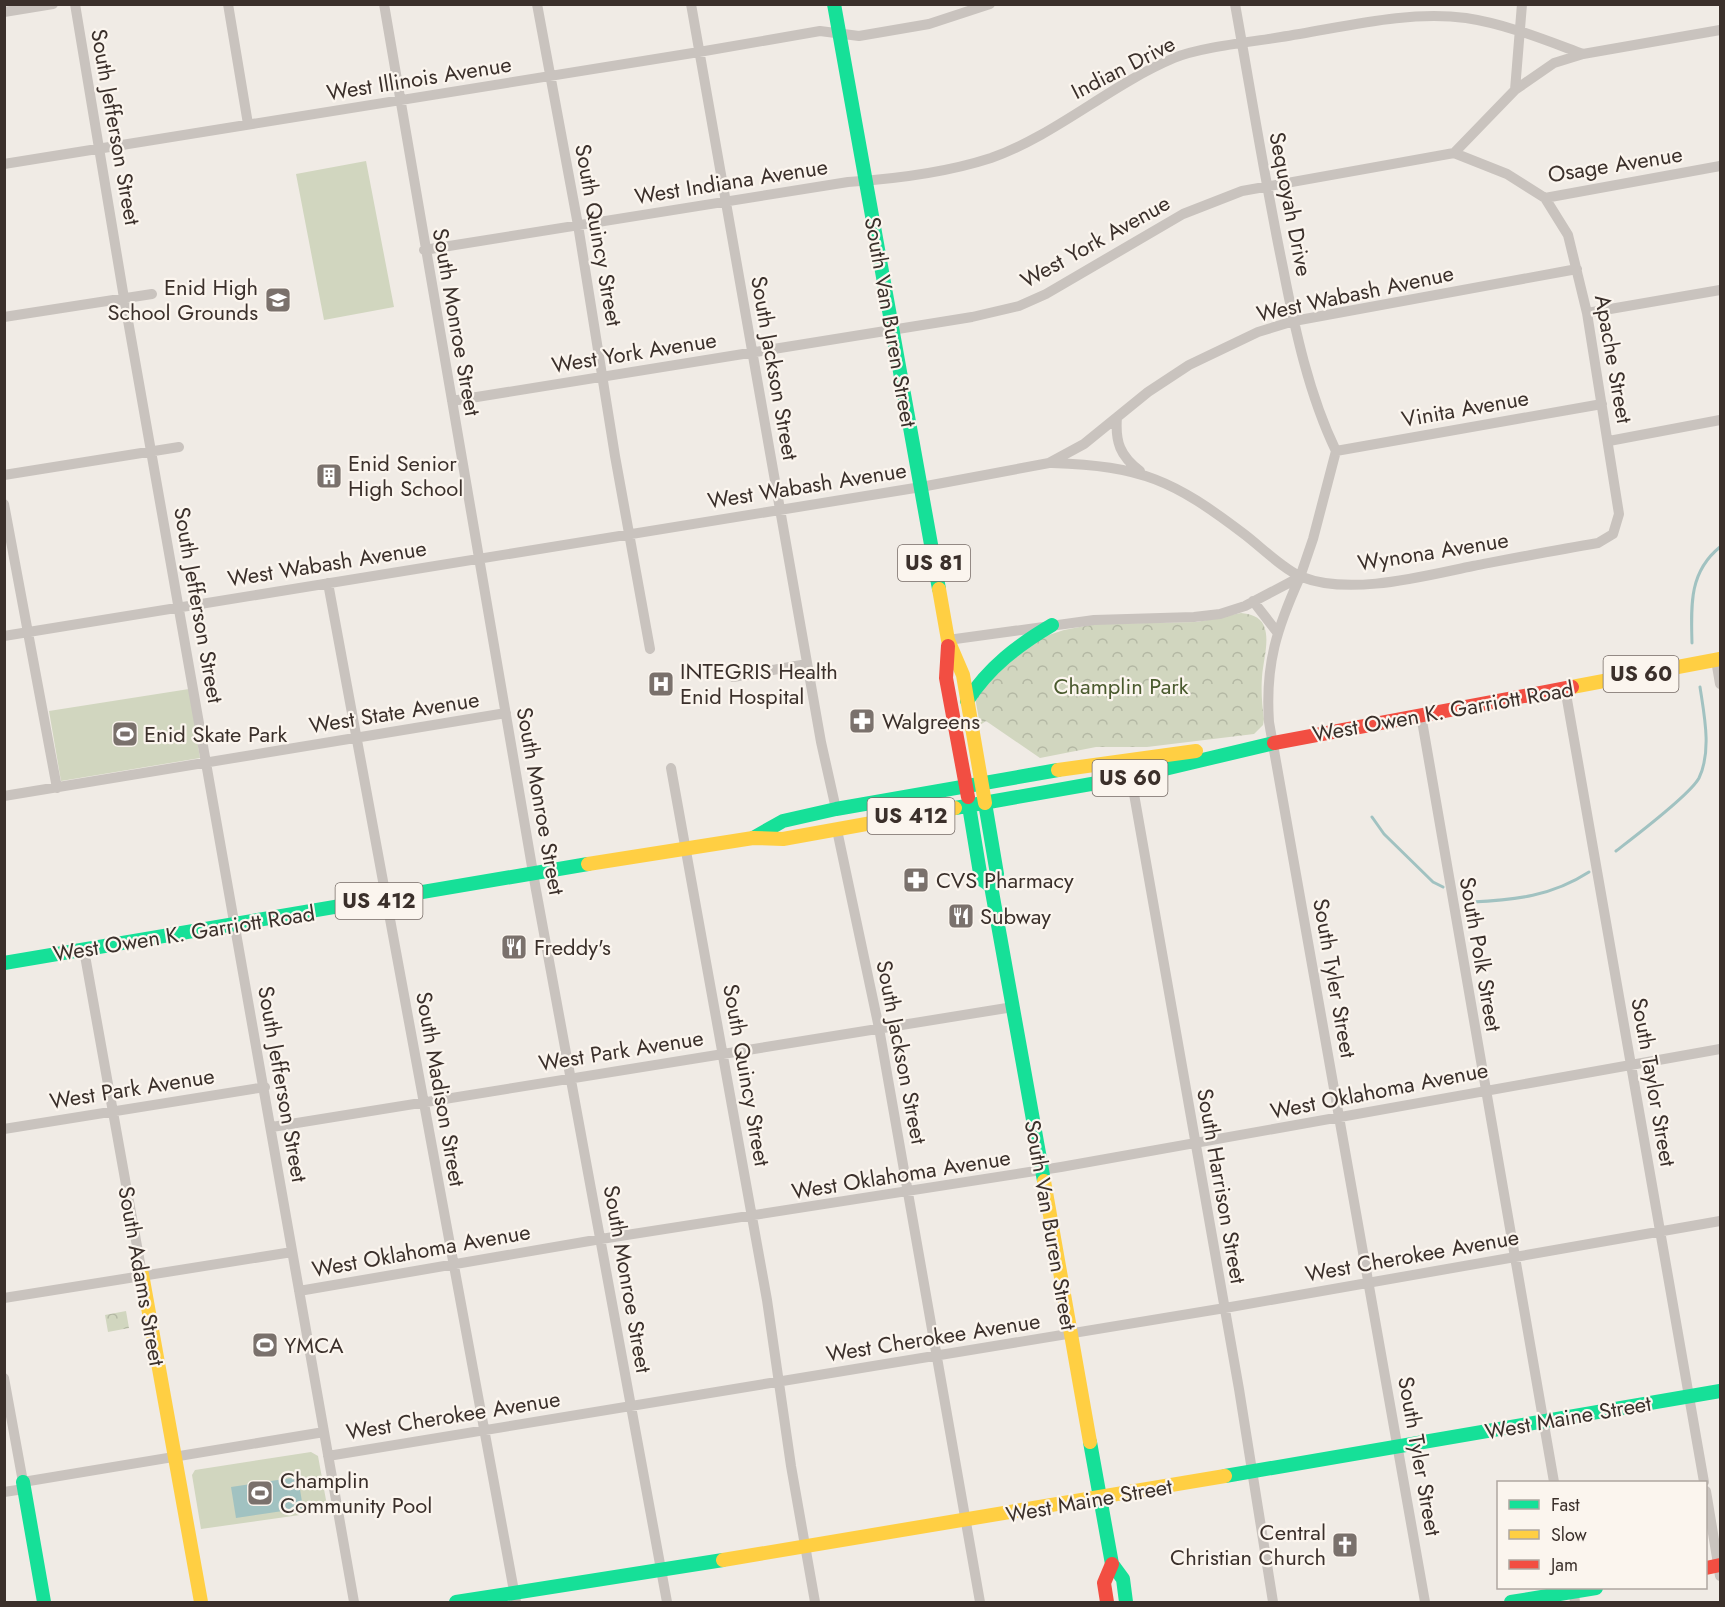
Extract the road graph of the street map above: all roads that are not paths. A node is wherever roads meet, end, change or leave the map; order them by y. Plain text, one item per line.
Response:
1 (53, 4) edge
2 (75, 4) edge
3 (228, 4) edge
4 (384, 4) edge
5 (537, 4) edge
6 (691, 4) edge
7 (834, 4) edge
8 (990, 4) edge
9 (1235, 4) edge
10 (1522, 4) edge
11 (4, 12) edge
12 (1720, 30) edge
13 (1520, 31) junction
14 (840, 34) junction
15 (1242, 44) junction
16 (699, 52) junction
17 (1583, 54) junction
18 (551, 76) junction
19 (1515, 90) junction
20 (398, 101) junction
21 (248, 124) junction
22 (99, 149) junction
23 (1454, 153) junction
24 (4, 164) edge
25 (1720, 166) edge
26 (866, 181) junction
27 (1266, 184) junction
28 (1545, 198) junction
29 (725, 201) junction
30 (578, 225) junction
31 (424, 250) junction
32 (1577, 269) junction
33 (1720, 290) edge
34 (152, 294) dead end
35 (124, 298) junction
36 (1587, 313) junction
37 (4, 317) edge
38 (1294, 321) junction
39 (892, 330) junction
40 (752, 353) junction
41 (603, 376) junction
42 (452, 401) junction
43 (1602, 404) junction
44 (1117, 417) junction
45 (1720, 420) edge
46 (1609, 441) junction
47 (179, 447) dead end
48 (151, 451) junction
49 (1336, 451) junction
50 (1049, 463) junction
51 (1143, 473) junction
52 (4, 475) edge
53 (921, 487) junction
54 (4, 504) edge
55 (781, 509) junction
56 (630, 533) junction
57 (1613, 534) joint
58 (480, 558) junction
59 (1300, 577) junction
60 (328, 583) junction
61 (1253, 602) junction
62 (180, 607) junction
63 (1052, 625) junction
64 (28, 632) junction
65 (1277, 632) junction
66 (4, 636) edge
67 (948, 640) junction
68 (650, 650) dead end
69 (1718, 660) edge
70 (807, 664) junction
71 (733, 677) dead end
72 (1720, 684) edge
73 (1565, 688) junction
74 (967, 702) junction
75 (506, 713) junction
76 (1421, 715) junction
77 (356, 738) junction
78 (1272, 742) junction
79 (207, 762) junction
80 (671, 768) dead end
81 (1131, 777) junction
82 (981, 782) junction
83 (965, 784) junction
84 (57, 788) junction
85 (4, 796) edge
86 (985, 803) junction
87 (969, 806) junction
88 (836, 809) junction
89 (837, 830) junction
90 (753, 838) junction
91 (685, 848) junction
92 (535, 874) junction
93 (991, 886) junction
94 (386, 899) junction
95 (236, 925) junction
96 (84, 950) junction
97 (4, 963) edge
98 (1013, 1007) junction
99 (879, 1028) junction
100 (1720, 1049) edge
101 (724, 1053) junction
102 (1631, 1065) junction
103 (571, 1078) junction
104 (265, 1087) junction
105 (1484, 1090) junction
106 (424, 1101) junction
107 (113, 1111) junction
108 (1340, 1119) junction
109 (272, 1127) junction
110 (4, 1129) edge
111 (1195, 1144) junction
112 (1042, 1171) junction
113 (909, 1192) junction
114 (752, 1217) junction
115 (1720, 1221) edge
116 (1660, 1232) junction
117 (601, 1239) junction
118 (292, 1251) junction
119 (1515, 1257) junction
120 (453, 1264) junction
121 (142, 1274) junction
122 (1370, 1282) junction
123 (299, 1291) junction
124 (4, 1298) edge
125 (1225, 1308) junction
126 (1070, 1334) junction
127 (937, 1356) junction
128 (4, 1378) edge
129 (780, 1382) junction
130 (1720, 1390) edge
131 (1689, 1396) junction
132 (631, 1406) junction
133 (1544, 1421) junction
134 (484, 1430) junction
135 (324, 1432) junction
136 (1399, 1446) junction
137 (328, 1456) junction
138 (174, 1458) junction
139 (1251, 1473) junction
140 (1554, 1481) edge
141 (1704, 1481) edge
142 (23, 1485) junction
143 (4, 1492) edge
144 (1100, 1499) junction
145 (1707, 1499) edge
146 (966, 1521) junction
147 (805, 1546) junction
148 (1112, 1564) junction
149 (1716, 1569) edge
150 (661, 1570) junction
151 (1590, 1589) edge
152 (1574, 1594) edge
153 (515, 1598) edge
154 (44, 1602) edge
155 (201, 1602) edge
156 (354, 1602) edge
157 (456, 1602) edge
158 (667, 1602) edge
159 (815, 1602) edge
160 (980, 1602) edge
161 (1107, 1602) edge
162 (1126, 1602) edge
163 (1273, 1602) edge
164 (1425, 1602) edge
165 (1511, 1602) edge

1 - 11 street
2 - 22 street, South Jefferson Street
3 - 21 street
4 - 20 street, South Monroe Street
5 - 18 street, South Quincy Street
6 - 16 street, South Jackson Street
7 - 14 main road, South Van Buren Street / US 81
8 - 14 street, West Illinois Avenue
9 - 15 street, Sequoyah Drive
10 - 13 street
12 - 17 street, Indian Drive
13 - 15 street, Indian Drive
13 - 17 street, Indian Drive
13 - 19 street
14 - 16 street, West Illinois Avenue
14 - 26 main road, South Van Buren Street / US 81
15 - 26 street, Indian Drive
15 - 27 street, Sequoyah Drive
16 - 18 street, West Illinois Avenue
16 - 29 street, South Jackson Street
17 - 19 street, Indian Drive
18 - 20 street, West Illinois Avenue
18 - 30 street, South Quincy Street
19 - 23 street
20 - 21 street, West Illinois Avenue
20 - 31 street, South Monroe Street
21 - 22 street, West Illinois Avenue
22 - 24 street, West Illinois Avenue
22 - 35 street, South Jefferson Street
23 - 27 street, West York Avenue
23 - 28 street, Osage Avenue
25 - 28 street, Osage Avenue
26 - 29 street, West Indiana Avenue
26 - 39 main road, South Van Buren Street / US 81
27 - 38 street, Sequoyah Drive
27 - 39 street, West York Avenue
28 - 32 street, Apache Street
29 - 30 street, West Indiana Avenue
29 - 40 street, South Jackson Street
30 - 31 street, West Indiana Avenue
30 - 41 street, South Quincy Street
31 - 42 street, South Monroe Street
32 - 36 street, Apache Street
32 - 38 street, West Wabash Avenue
33 - 36 street
34 - 35 street
35 - 37 street
35 - 48 street, South Jefferson Street
36 - 43 street, Apache Street
38 - 44 street, West Wabash Avenue
38 - 49 street, Sequoyah Drive
39 - 40 street, West York Avenue
39 - 53 main road, South Van Buren Street / US 81
40 - 41 street, West York Avenue
40 - 55 street, South Jackson Street
41 - 42 street, West York Avenue
41 - 56 street, South Quincy Street
42 - 58 street, South Monroe Street
43 - 46 street, Apache Street
43 - 49 street, Vinita Avenue
44 - 50 street, West Wabash Avenue
44 - 51 street, Wynona Avenue
45 - 46 street
46 - 57 street, Apache Street
47 - 48 street
48 - 52 street
48 - 62 street, South Jefferson Street
49 - 59 street
50 - 51 street, Wynona Avenue
50 - 53 street, West Wabash Avenue
51 - 59 street, Wynona Avenue
53 - 55 street, West Wabash Avenue
53 - 67 main road, South Van Buren Street / US 81
54 - 64 street
55 - 56 street, West Wabash Avenue
55 - 70 street, South Jackson Street
56 - 58 street, West Wabash Avenue
56 - 68 street, South Quincy Street
57 - 59 street, Wynona Avenue
58 - 60 street, West Wabash Avenue
58 - 75 street, South Monroe Street
59 - 61 street
59 - 65 street, South Tyler Street
60 - 62 street, West Wabash Avenue
60 - 77 street, South Madison Street
61 - 63 street
61 - 65 street
62 - 64 street, West Wabash Avenue
62 - 79 street, South Jefferson Street
63 - 67 street
63 - 74 main road
64 - 66 street, West Wabash Avenue
64 - 84 street
65 - 78 street, South Tyler Street
67 - 74 main road, South Van Buren Street / US 81
67 - 83 main road, South Van Buren Street / US 81
69 - 72 street
69 - 73 main road, West Owen K. Garriott Road / US 60
70 - 71 street
70 - 88 street, South Jackson Street
73 - 76 main road, West Owen K. Garriott Road / US 60
73 - 102 street, South Taylor Street
74 - 82 main road, South Van Buren Street / US 81
75 - 77 street, West State Avenue
75 - 92 street, South Monroe Street
76 - 78 main road, West Owen K. Garriott Road / US 60
76 - 105 street, South Polk Street
77 - 79 street, West State Avenue
77 - 94 street, South Madison Street
78 - 81 main road, West Owen K. Garriott Road / US 60
78 - 82 main road, West Owen K. Garriott Road / US 60
78 - 108 street, South Tyler Street
79 - 84 street, West State Avenue
79 - 95 street, South Jefferson Street
80 - 91 street, South Quincy Street
81 - 86 main road, West Owen K. Garriott Road / US 60
81 - 111 street, South Harrison Street
82 - 83 main road, West Owen K. Garriott Road / US 60
82 - 86 main road, South Van Buren Street / US 81
83 - 87 main road, South Van Buren Street
83 - 88 main road, West Owen K. Garriott Road / US 412
84 - 85 street, West State Avenue
86 - 87 main road, West Owen K. Garriott Road / US 412
86 - 93 main road, South Van Buren Street
87 - 89 main road, West Owen K. Garriott Road / US 412
87 - 93 main road, South Van Buren Street
88 - 90 main road, West Owen K. Garriott Road / US 412
89 - 90 main road, West Owen K. Garriott Road / US 412
89 - 99 street, South Jackson Street
90 - 91 main road, West Owen K. Garriott Road / US 412
91 - 92 main road, West Owen K. Garriott Road / US 412
91 - 101 street, South Quincy Street
92 - 94 main road, West Owen K. Garriott Road / US 412
92 - 103 street, South Monroe Street
93 - 98 main road, South Van Buren Street
94 - 95 main road, West Owen K. Garriott Road / US 412
94 - 106 street, South Madison Street
95 - 96 main road, West Owen K. Garriott Road / US 412
95 - 104 street, South Jefferson Street
96 - 97 main road, West Owen K. Garriott Road / US 412
96 - 107 street, South Adams Street
98 - 99 street, West Park Avenue
98 - 112 main road, South Van Buren Street
99 - 101 street, West Park Avenue
99 - 113 street, South Jackson Street
100 - 102 street, West Oklahoma Avenue
101 - 103 street, West Park Avenue
101 - 114 street, South Quincy Street
102 - 105 street, West Oklahoma Avenue
102 - 116 street, South Taylor Street
103 - 106 street, West Park Avenue
103 - 117 street, South Monroe Street
104 - 107 street, West Park Avenue
104 - 109 street, South Jefferson Street
105 - 108 street, West Oklahoma Avenue
105 - 119 street, South Polk Street
106 - 109 street, West Park Avenue
106 - 120 street, South Madison Street
107 - 110 street, West Park Avenue
107 - 121 street, South Adams Street
108 - 111 street, West Oklahoma Avenue
108 - 122 street, South Tyler Street
109 - 118 street, South Jefferson Street
111 - 112 street, West Oklahoma Avenue
111 - 125 street, South Harrison Street
112 - 113 street, West Oklahoma Avenue
112 - 126 main road, South Van Buren Street
113 - 114 street, West Oklahoma Avenue
113 - 127 street, South Jackson Street
114 - 117 street, West Oklahoma Avenue
114 - 129 street, South Quincy Street
115 - 116 street, West Cherokee Avenue
116 - 119 street, West Cherokee Avenue
116 - 131 street, South Taylor Street
117 - 120 street, West Oklahoma Avenue
117 - 132 street, South Monroe Street
118 - 121 street, West Oklahoma Avenue
118 - 123 street, South Jefferson Street
119 - 122 street, West Cherokee Avenue
119 - 133 street, South Polk Street
120 - 123 street, West Oklahoma Avenue
120 - 134 street, South Madison Street
121 - 124 street, West Oklahoma Avenue
121 - 138 main road, South Adams Street
122 - 125 street, West Cherokee Avenue
122 - 136 street, South Tyler Street
123 - 135 street, South Jefferson Street
125 - 126 street, West Cherokee Avenue
125 - 139 street, South Harrison Street
126 - 127 street, West Cherokee Avenue
126 - 144 main road, South Van Buren Street
127 - 129 street, West Cherokee Avenue
127 - 146 street, South Jackson Street
128 - 142 street
129 - 132 street, West Cherokee Avenue
129 - 147 street, South Quincy Street
130 - 131 main road, West Maine Street
131 - 133 main road, West Maine Street
131 - 141 street, South Taylor Street
132 - 134 street, West Cherokee Avenue
132 - 150 street, South Monroe Street
133 - 136 main road, West Maine Street
133 - 140 street, South Polk Street
134 - 137 street, West Cherokee Avenue
134 - 153 street, South Madison Street
135 - 137 street, South Jefferson Street
135 - 138 street, West Cherokee Avenue
136 - 139 main road, West Maine Street
136 - 164 street, South Tyler Street
137 - 156 street, South Jefferson Street
138 - 142 street, West Cherokee Avenue
138 - 155 main road, South Adams Street
139 - 144 main road, West Maine Street
139 - 163 street, South Harrison Street
142 - 143 street, West Cherokee Avenue
142 - 154 main road
144 - 146 main road, West Maine Street
144 - 148 main road, South Van Buren Street
145 - 149 street
146 - 147 main road, West Maine Street
146 - 160 street, South Jackson Street
147 - 150 main road, West Maine Street
147 - 159 street, South Quincy Street
148 - 161 main road
148 - 162 main road
150 - 153 main road, West Maine Street
150 - 158 street, South Monroe Street
151 - 152 main road
152 - 165 main road
153 - 157 main road, West Maine Street

